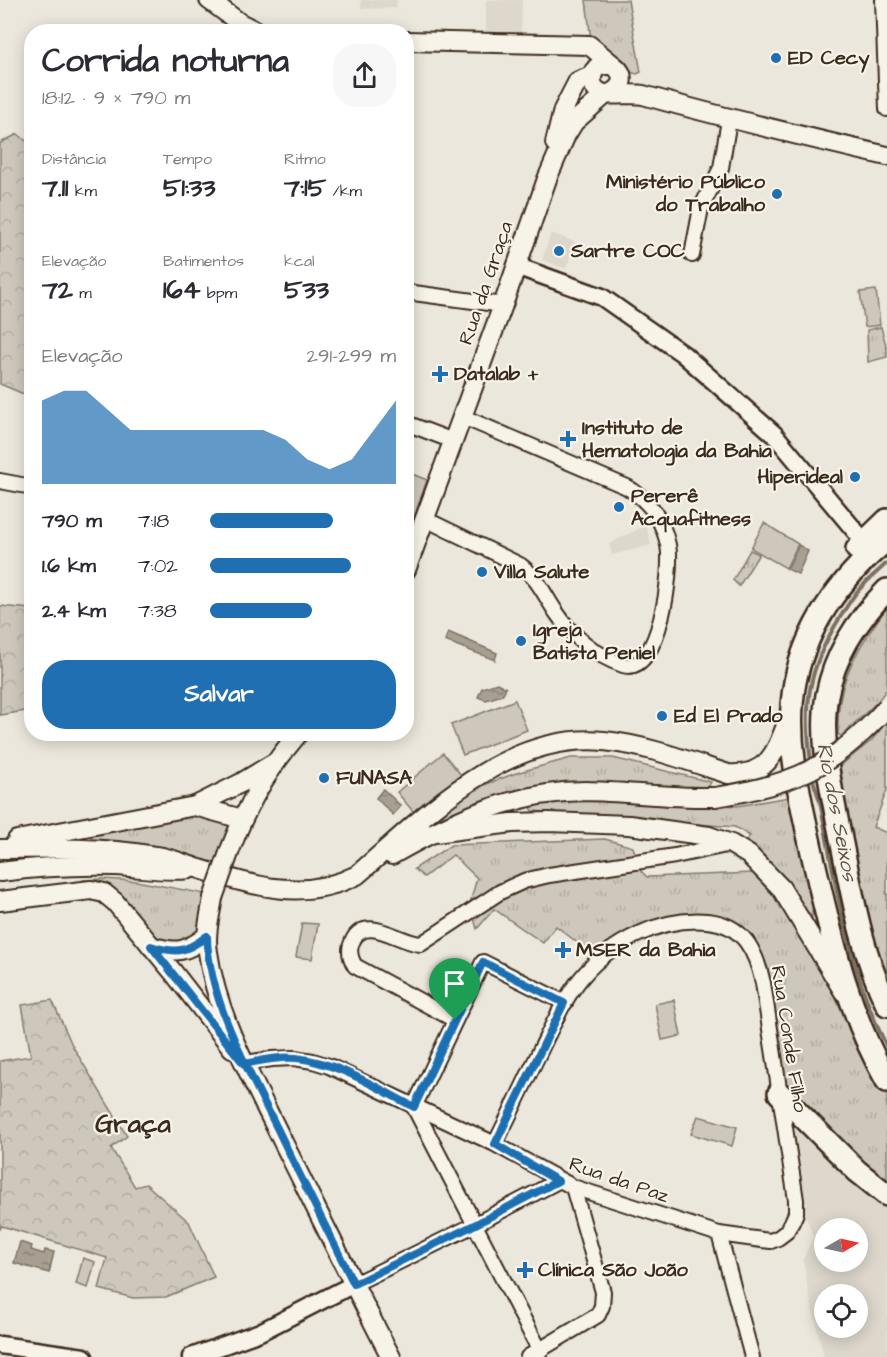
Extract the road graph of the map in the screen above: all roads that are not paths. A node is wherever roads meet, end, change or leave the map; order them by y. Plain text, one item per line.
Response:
1 (209, 0) edge
2 (883, 0) edge
3 (242, 24) edge
4 (414, 41) edge
5 (564, 43) junction
6 (617, 68) junction
7 (593, 73) junction
8 (609, 93) junction
9 (641, 94) junction
10 (887, 110) edge
11 (729, 120) junction
12 (887, 156) edge
13 (547, 179) junction
14 (692, 255) dead end
15 (516, 266) junction
16 (414, 293) edge
17 (503, 305) junction
18 (462, 417) junction
19 (414, 426) edge
20 (453, 441) junction
21 (0, 481) edge
22 (24, 486) edge
23 (425, 519) junction
24 (887, 520) edge
25 (874, 544) edge
26 (414, 549) edge
27 (887, 590) edge
28 (887, 707) edge
29 (792, 710) junction
30 (292, 741) edge
31 (274, 763) junction
32 (195, 806) junction
33 (242, 819) junction
34 (427, 834) junction
35 (0, 843) edge
36 (731, 844) junction
37 (0, 849) edge
38 (198, 868) junction
39 (0, 872) edge
40 (357, 875) junction
41 (0, 901) edge
42 (207, 936) junction
43 (151, 946) junction
44 (564, 1003) junction
45 (851, 1004) junction
46 (887, 1005) edge
47 (455, 1020) junction
48 (244, 1064) junction
49 (887, 1081) edge
50 (779, 1093) junction
51 (414, 1107) junction
52 (806, 1120) junction
53 (784, 1125) junction
54 (495, 1144) junction
55 (558, 1181) junction
56 (573, 1188) junction
57 (887, 1195) edge
58 (474, 1225) junction
59 (719, 1234) junction
60 (354, 1284) junction
61 (0, 1345) edge
62 (534, 1354) edge
63 (84, 1357) edge
64 (191, 1357) edge
65 (391, 1357) edge
66 (752, 1357) edge

1 - 3 main road
2 - 10 street
4 - 5 main road
5 - 6 main road
5 - 7 main road
6 - 7 main road
6 - 8 main road
6 - 9 main road
7 - 8 main road
7 - 13 main road, Rua da Graça
8 - 9 main road
8 - 13 main road, Rua da Graça
9 - 11 main road
11 - 12 main road
11 - 14 street
13 - 15 main road, Rua da Graça
15 - 17 main road, Rua da Graça
15 - 25 street
16 - 17 street
17 - 18 main road, Rua da Graça
18 - 20 main road, Rua da Graça
18 - 23 street
19 - 20 street
20 - 23 main road, Rua da Graça
21 - 22 street
23 - 26 main road, Rua da Graça
24 - 25 main road
25 - 29 main road
25 - 29 main road
27 - 46 main road
28 - 34 main road, bridge
29 - 40 main road
29 - 45 main road
30 - 31 main road
31 - 32 main road
31 - 33 main road
32 - 33 main road
32 - 35 main road
33 - 42 main road, bridge
34 - 36 main road
34 - 40 main road
36 - 45 main road
36 - 47 street
37 - 38 main road
38 - 39 main road
38 - 40 main road
41 - 43 main road
42 - 43 main road
42 - 48 main road
43 - 48 main road
44 - 47 street
44 - 50 street, Rua Conde Filho
44 - 54 street, Rua Conde Filho
45 - 49 main road
47 - 51 street
48 - 51 street, Rua da Paz
48 - 60 main road
50 - 52 main road
50 - 53 street, Rua Conde Filho
51 - 54 street, Rua da Paz
51 - 58 street
52 - 53 main road
52 - 57 main road
53 - 59 street, Rua Conde Filho
54 - 55 street, Rua da Paz
55 - 56 street, Rua da Paz
55 - 58 street
56 - 59 street, Rua da Paz
56 - 62 street
58 - 60 street
58 - 62 street
59 - 66 street
60 - 64 street
60 - 65 main road
61 - 63 street

